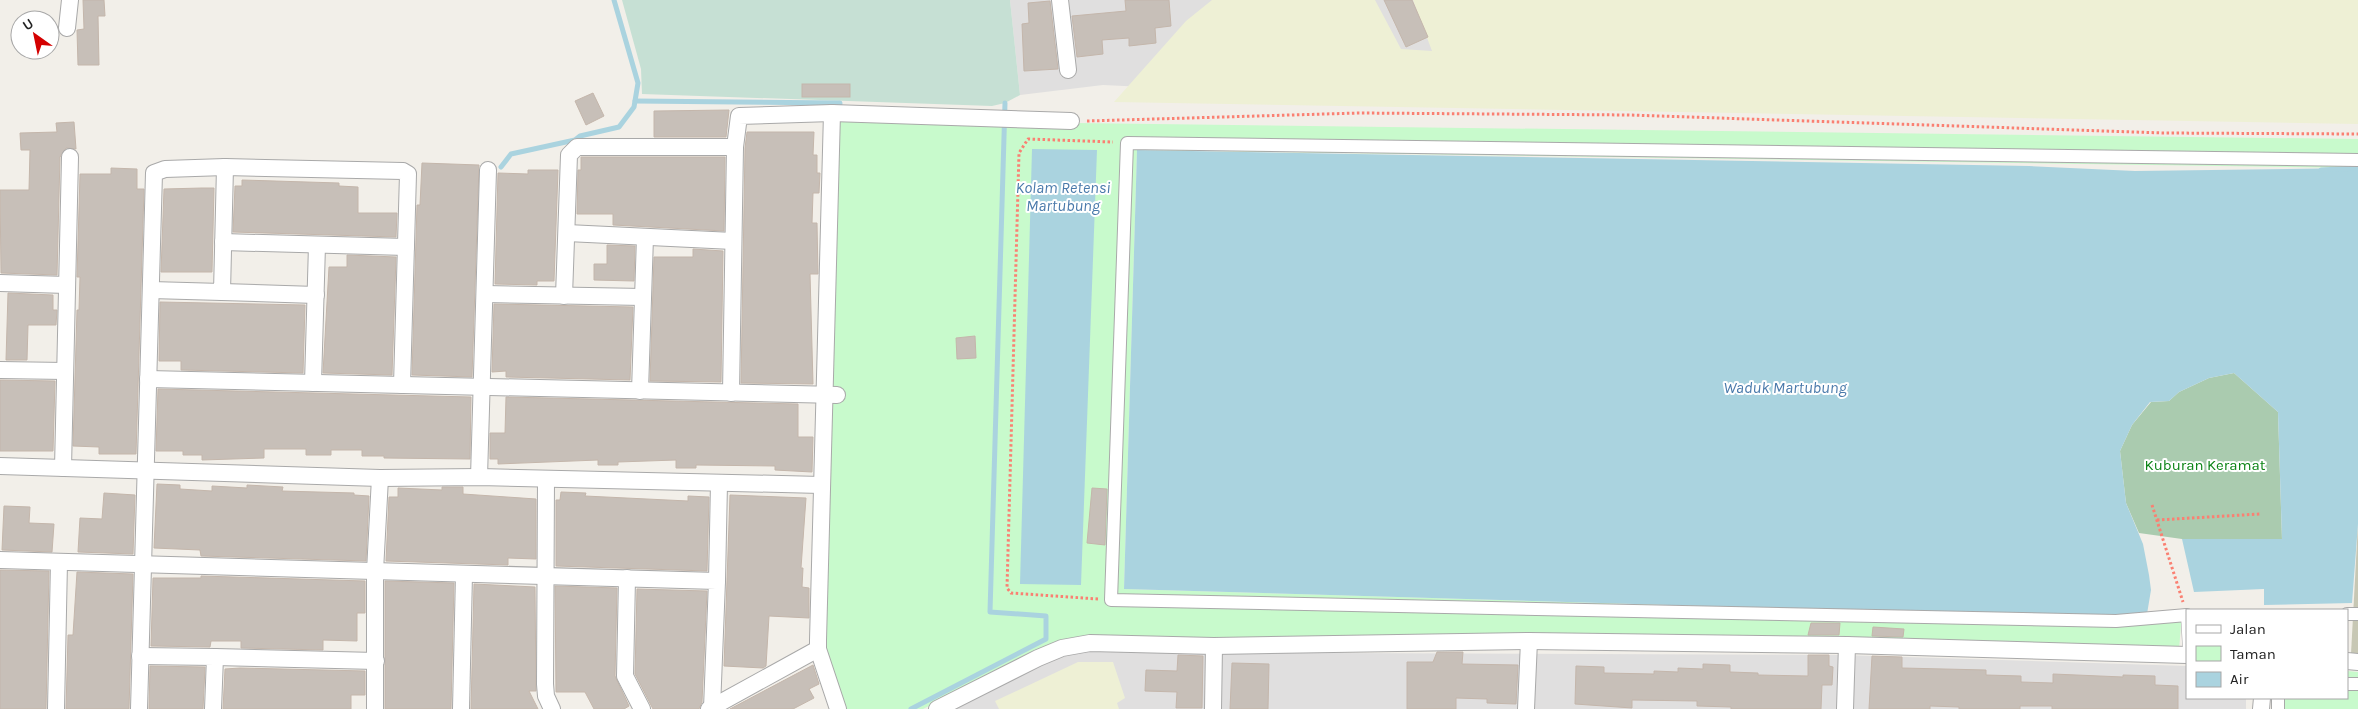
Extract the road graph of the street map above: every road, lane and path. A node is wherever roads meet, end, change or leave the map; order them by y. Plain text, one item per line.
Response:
1 (70, 0) edge
2 (1060, 0) edge
3 (67, 28) dead end
4 (1068, 70) dead end
5 (837, 113) junction
6 (1072, 122) joint
7 (2358, 134) edge
8 (1127, 143) junction
9 (735, 147) junction
10 (70, 157) dead end
11 (2358, 160) edge
12 (225, 167) junction
13 (488, 170) dead end
14 (567, 234) junction
15 (644, 237) junction
16 (733, 240) junction
17 (223, 242) junction
18 (317, 245) junction
19 (406, 247) junction
20 (0, 283) edge
21 (67, 284) junction
22 (151, 290) junction
23 (222, 292) junction
24 (485, 294) junction
25 (316, 295) junction
26 (564, 296) junction
27 (643, 297) junction
28 (0, 370) edge
29 (65, 371) junction
30 (148, 379) junction
31 (313, 383) junction
32 (402, 385) junction
33 (482, 387) junction
34 (640, 391) junction
35 (731, 392) junction
36 (830, 395) junction
37 (0, 466) edge
38 (63, 468) junction
39 (146, 470) junction
40 (479, 477) junction
41 (380, 478) junction
42 (546, 479) junction
43 (719, 483) junction
44 (821, 485) junction
45 (2152, 505) dead end
46 (2260, 514) dead end
47 (2157, 520) junction
48 (0, 560) edge
49 (59, 562) junction
50 (143, 564) junction
51 (376, 571) junction
52 (464, 574) junction
53 (545, 576) junction
54 (627, 578) junction
55 (717, 581) junction
56 (1111, 600) junction
57 (2186, 615) edge
58 (1529, 641) junction
59 (1847, 645) junction
60 (1214, 646) junction
61 (818, 649) junction
62 (2186, 655) edge
63 (140, 656) junction
64 (214, 657) junction
65 (376, 661) junction
66 (711, 708) edge
67 (56, 709) edge
68 (139, 709) edge
69 (213, 709) edge
70 (375, 709) edge
71 (460, 709) edge
72 (552, 709) edge
73 (642, 709) edge
74 (838, 709) edge
75 (937, 709) edge
76 (1213, 709) edge
77 (1526, 709) edge
78 (1845, 709) edge

1 - 3 street
2 - 4 street
5 - 6 street
5 - 9 street
5 - 36 street
6 - 7 path
8 - 11 street
8 - 56 street
8 - 56 path
9 - 14 street
9 - 16 street
10 - 21 street
12 - 17 street
12 - 19 street
12 - 22 street
13 - 24 street
14 - 15 street
14 - 26 street
15 - 16 street
15 - 27 street
16 - 35 street
17 - 18 street
17 - 23 street
18 - 19 street
18 - 25 street
19 - 32 street
20 - 21 street
21 - 29 street
22 - 23 street
22 - 30 street
23 - 25 street
24 - 26 street
24 - 33 street
25 - 31 street
26 - 27 street
27 - 34 street
28 - 29 street
29 - 38 street
30 - 31 street
30 - 39 street
31 - 32 street
32 - 33 street
33 - 34 street
33 - 40 street
34 - 35 street
35 - 36 street
36 - 44 street
37 - 38 street
38 - 39 street
39 - 41 street
39 - 50 street
40 - 41 street
40 - 42 street
41 - 51 street
42 - 43 street
42 - 53 street
43 - 44 street
43 - 55 street
44 - 61 street
45 - 47 path
46 - 47 path
47 - 57 path
48 - 49 street
49 - 50 street
49 - 67 street
50 - 51 street
50 - 63 street
51 - 52 street
51 - 65 street
52 - 53 street
52 - 71 street
53 - 54 street
53 - 72 street
54 - 55 street
54 - 73 street
55 - 66 street
56 - 57 street
58 - 59 street
58 - 60 street
58 - 77 street
59 - 62 street
59 - 78 street
60 - 75 street
60 - 76 street
61 - 66 street
61 - 74 street
63 - 64 street
63 - 68 street
64 - 65 street
64 - 69 street
65 - 70 street

